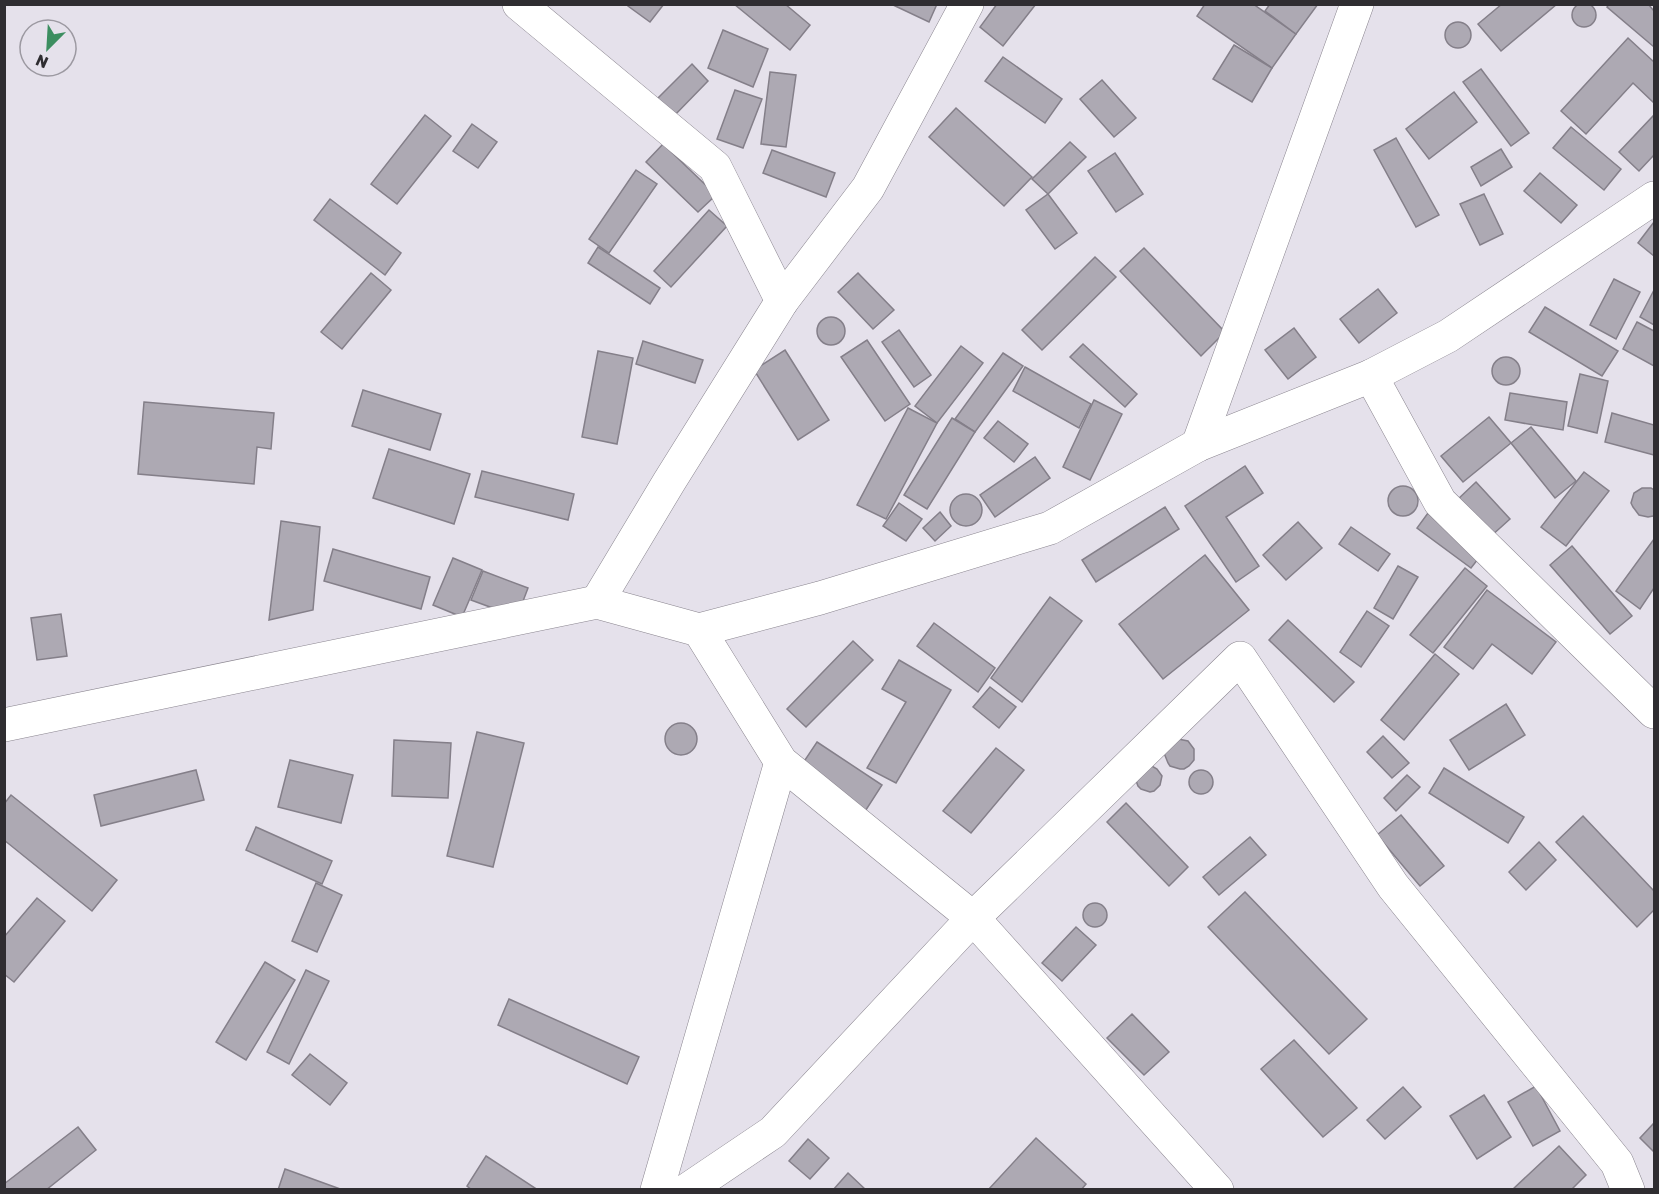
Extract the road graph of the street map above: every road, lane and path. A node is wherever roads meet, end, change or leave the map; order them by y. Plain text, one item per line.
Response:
1 (519, 4) edge
2 (967, 4) edge
3 (1357, 4) edge
4 (1654, 198) edge
5 (782, 302) junction
6 (1371, 376) junction
7 (1198, 445) junction
8 (597, 602) junction
9 (699, 630) junction
10 (1654, 712) edge
11 (4, 725) edge
12 (781, 762) junction
13 (973, 918) junction
14 (657, 1190) edge
15 (687, 1190) edge
16 (1217, 1190) edge
17 (1628, 1190) edge

1 - 5 street
2 - 5 street
3 - 7 street
4 - 6 street
5 - 8 street
6 - 7 street
6 - 10 street
7 - 9 street
8 - 9 street
8 - 11 street
9 - 12 street
12 - 13 street
12 - 14 street
13 - 15 street
13 - 16 street
13 - 17 street

